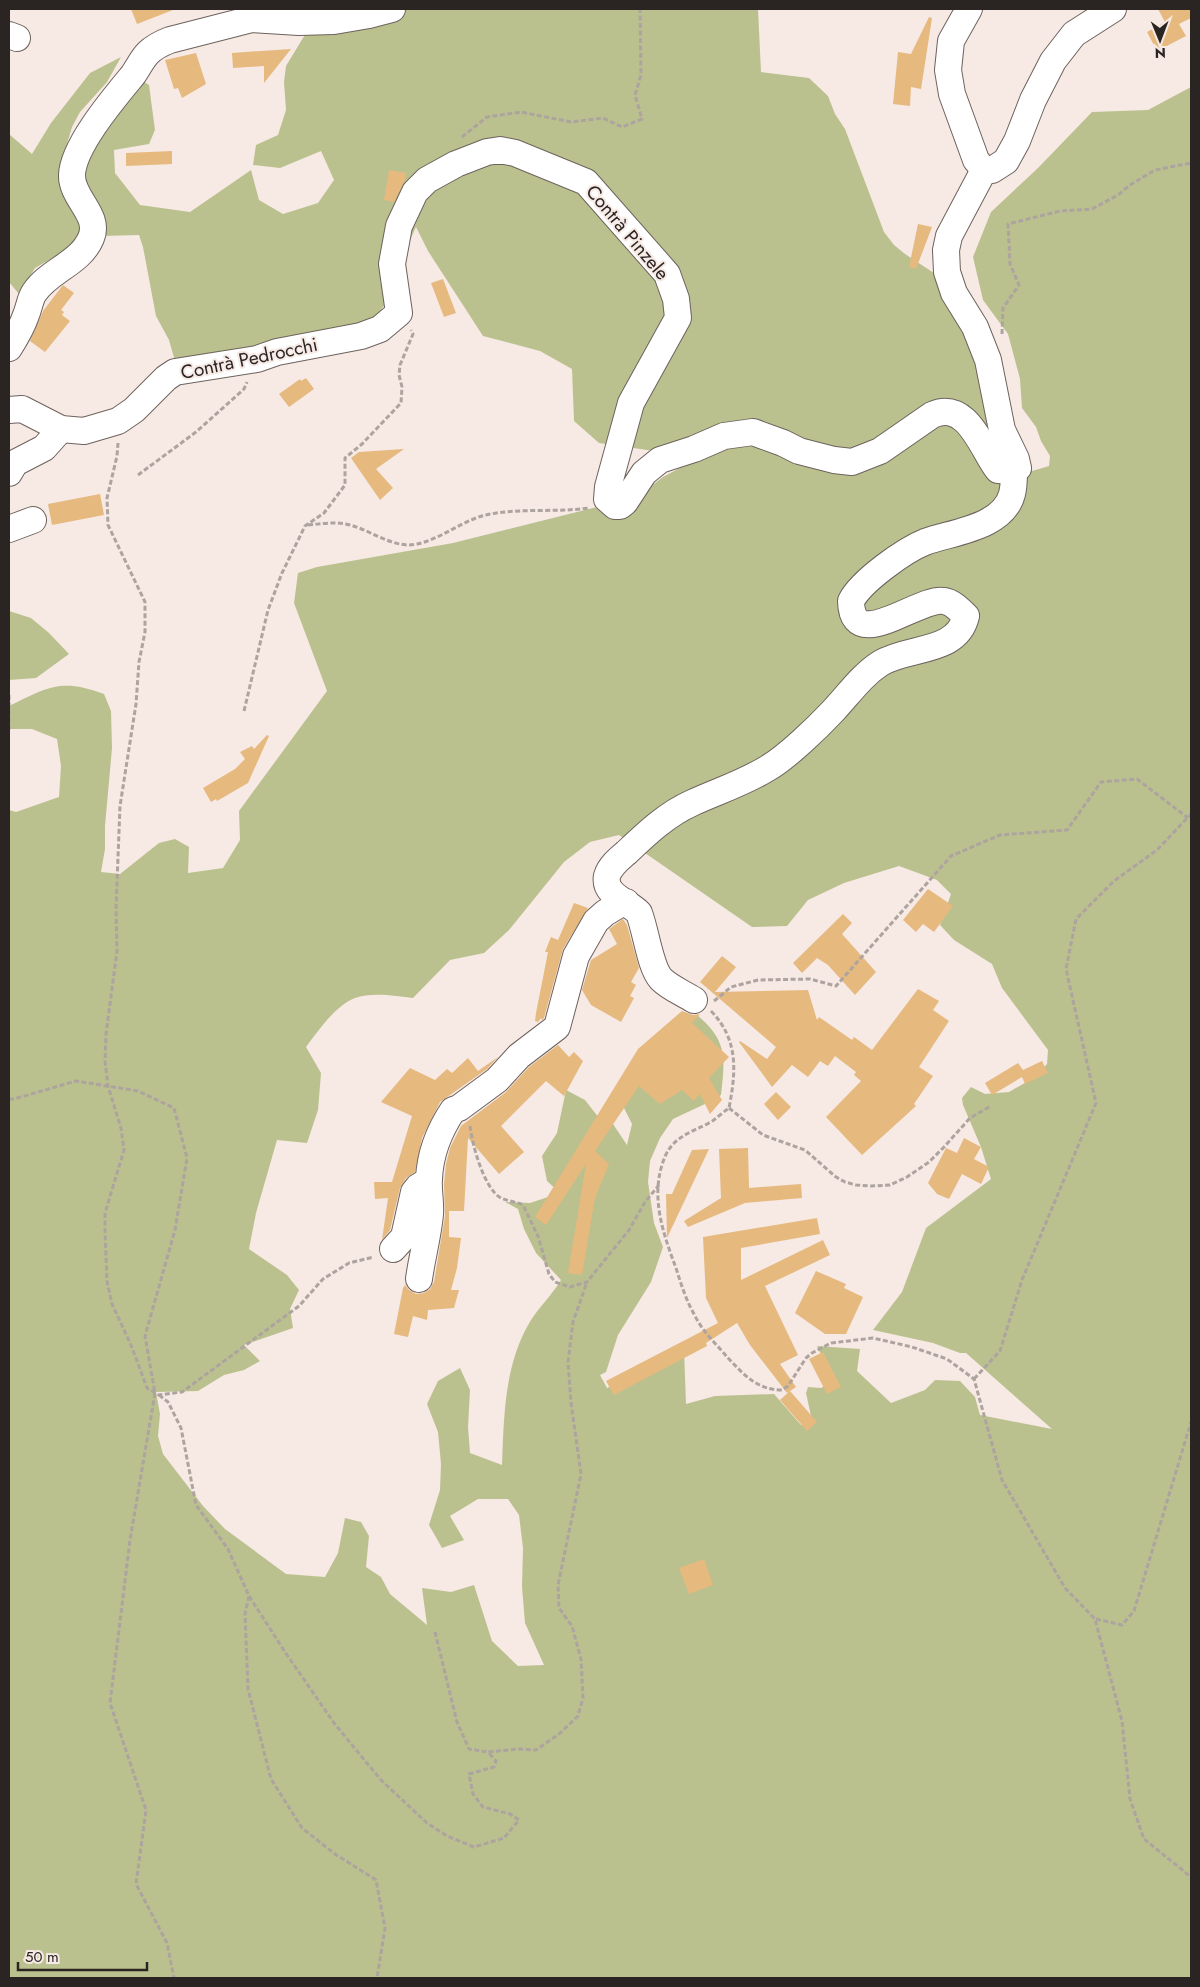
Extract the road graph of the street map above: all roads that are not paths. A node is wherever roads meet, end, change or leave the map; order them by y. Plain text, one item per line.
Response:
1 (392, 9) edge
2 (968, 9) edge
3 (1113, 9) edge
4 (984, 170) junction
5 (399, 313) joint
6 (9, 348) edge
7 (9, 410) edge
8 (61, 429) junction
9 (1014, 471) junction
10 (9, 473) edge
11 (626, 902) junction
12 (700, 1004) road end
13 (428, 1181) junction
14 (393, 1249) road end
15 (419, 1279) dead end

1 - 6 street
2 - 4 street
3 - 4 street
4 - 9 street
5 - 8 street, Contrà Pedrocchi
5 - 9 street, Contrà Pinzele
7 - 8 street
8 - 10 street
9 - 11 street
11 - 12 street
11 - 13 street
13 - 14 street
13 - 15 street

